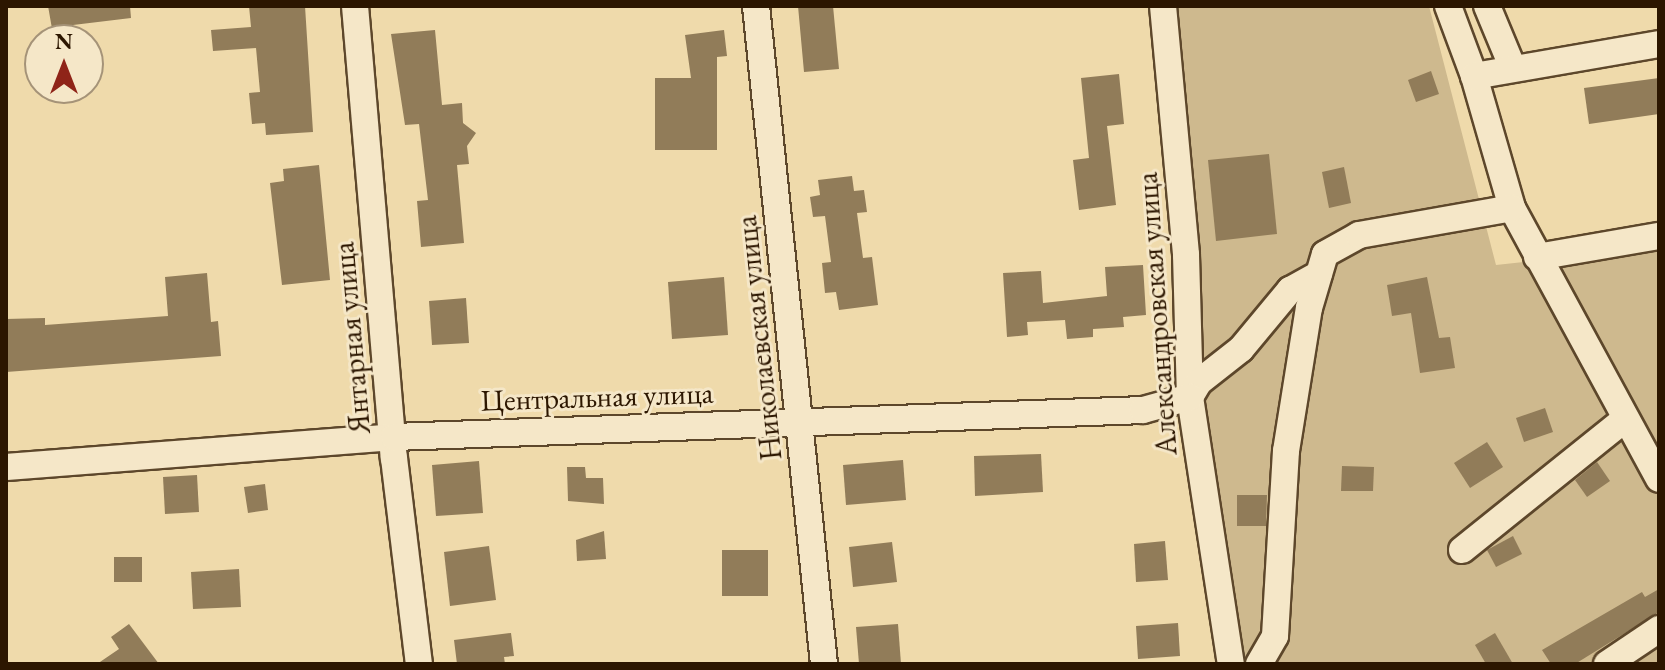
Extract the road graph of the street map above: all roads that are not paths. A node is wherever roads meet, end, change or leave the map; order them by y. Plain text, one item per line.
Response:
1 (355, 6) edge
2 (756, 6) edge
3 (1163, 6) edge
4 (1448, 6) edge
5 (1487, 6) edge
6 (1659, 44) edge
7 (1512, 66) junction
8 (1474, 76) junction
9 (1512, 208) junction
10 (1659, 236) edge
11 (1537, 257) junction
12 (1319, 274) junction
13 (1190, 397) junction
14 (1625, 419) junction
15 (800, 421) junction
16 (394, 437) junction
17 (6, 467) edge
18 (1659, 479) edge
19 (1462, 550) dead end
20 (1659, 629) edge
21 (419, 664) edge
22 (824, 664) edge
23 (1231, 664) edge
24 (1259, 664) edge
25 (1607, 664) edge

1 - 16 street, Янтарная улица
2 - 15 street, Николаевская улица
3 - 13 street, Александровская улица
4 - 8 street
5 - 7 street
6 - 7 street
7 - 8 street
8 - 9 street
9 - 11 street
9 - 12 street
10 - 11 street
11 - 14 street
12 - 13 street
12 - 24 street
13 - 15 street, Центральная улица
13 - 23 street, Александровская улица
14 - 18 street
14 - 19 street
15 - 16 street, Центральная улица
15 - 22 street, Николаевская улица
16 - 17 street, Центральная улица
16 - 21 street, Янтарная улица
20 - 25 street

